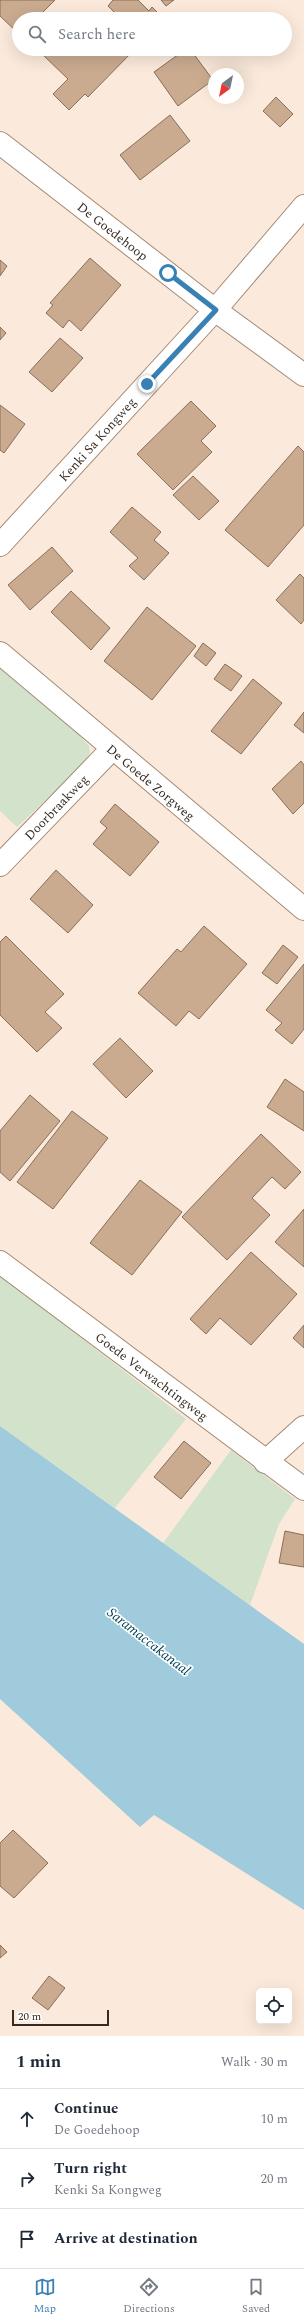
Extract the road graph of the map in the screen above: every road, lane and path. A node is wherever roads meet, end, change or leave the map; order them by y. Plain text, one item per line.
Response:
1 (0, 143) edge
2 (304, 206) edge
3 (216, 310) junction
4 (304, 375) edge
5 (0, 545) edge
6 (0, 653) edge
7 (112, 749) junction
8 (0, 865) edge
9 (304, 909) edge
10 (0, 1262) edge
11 (304, 1427) edge
12 (265, 1462) junction
13 (304, 1489) edge

1 - 3 street, De Goedehoop
2 - 3 street, Kenki Sa Kongweg
3 - 4 street, De Goedehoop
3 - 5 street, Kenki Sa Kongweg
6 - 7 street, De Goede Zorgweg
7 - 8 street, Doorbraakweg
7 - 9 street, De Goede Zorgweg
10 - 12 street, Goede Verwachtingweg
11 - 12 street
12 - 13 street, Goede Verwachtingweg

